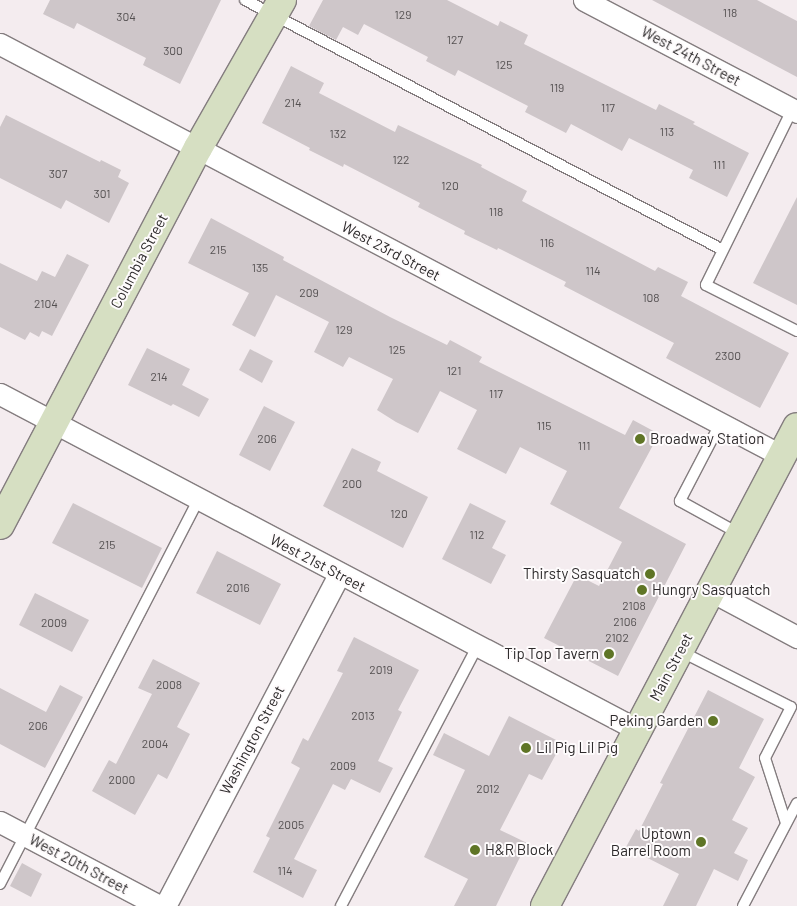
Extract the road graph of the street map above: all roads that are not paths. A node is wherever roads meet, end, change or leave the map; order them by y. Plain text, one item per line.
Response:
1 (245, 0) edge
2 (597, 3) edge
3 (278, 8) edge
4 (0, 44) edge
5 (795, 111) edge
6 (198, 148) junction
7 (724, 250) junction
8 (797, 331) edge
9 (0, 394) edge
10 (54, 422) junction
11 (720, 424) junction
12 (797, 427) edge
13 (786, 458) junction
14 (198, 498) junction
15 (0, 525) edge
16 (741, 534) junction
17 (339, 574) junction
18 (711, 591) junction
19 (797, 637) edge
20 (476, 647) junction
21 (680, 651) junction
22 (638, 730) junction
23 (797, 803) edge
24 (0, 822) edge
25 (786, 823) junction
26 (25, 836) junction
27 (0, 884) edge
28 (159, 906) edge
29 (165, 906) edge
30 (341, 906) edge
31 (545, 906) edge
32 (743, 906) edge

1 - 3 lane
2 - 5 street, West 24th Street
3 - 6 street, Columbia Street
3 - 7 lane
4 - 6 street, West 23rd Street
5 - 7 lane
6 - 10 street, Columbia Street
6 - 11 street, West 23rd Street
7 - 8 lane
9 - 10 street, West 21st Street
10 - 14 street, West 21st Street
10 - 15 street, Columbia Street
11 - 13 street, West 23rd Street
11 - 16 lane
12 - 13 street, Main Street
13 - 16 street, Main Street
14 - 17 street, West 21st Street
14 - 26 lane
16 - 18 street, Main Street
17 - 20 street, West 21st Street
17 - 29 street, Washington Street
18 - 19 street
18 - 21 street, Main Street
20 - 22 street, West 21st Street
20 - 30 lane
21 - 22 street, Main Street
21 - 25 lane
22 - 31 street, Main Street
23 - 25 lane
24 - 26 street, West 20th Street
25 - 32 lane
26 - 27 lane
26 - 28 street, West 20th Street

